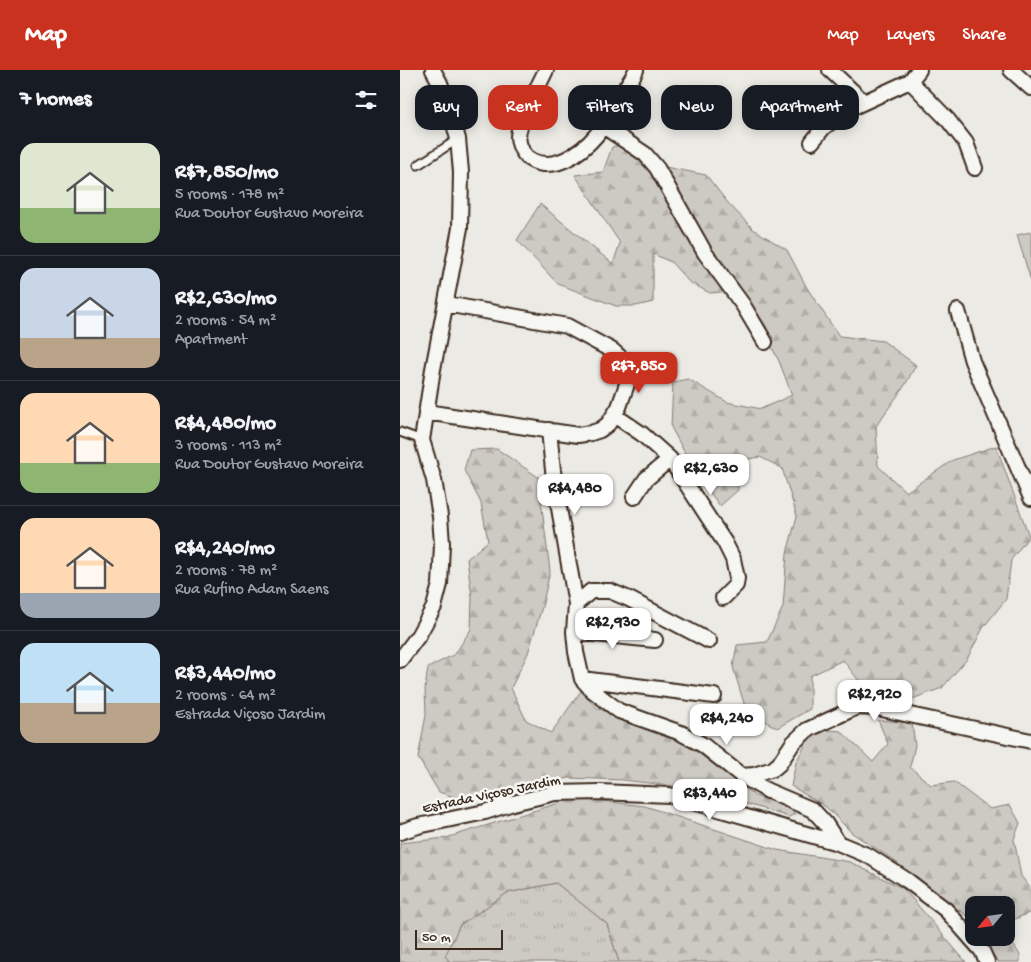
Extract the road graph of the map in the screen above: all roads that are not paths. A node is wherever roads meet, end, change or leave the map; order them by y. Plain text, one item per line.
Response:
1 (433, 70) edge
2 (546, 70) edge
3 (636, 70) edge
4 (830, 70) edge
5 (919, 70) edge
6 (1011, 70) edge
7 (910, 81) junction
8 (627, 85) edge
9 (1031, 88) edge
10 (864, 102) junction
11 (599, 130) edge
12 (609, 130) edge
13 (458, 139) junction
14 (812, 142) dead end
15 (418, 164) dead end
16 (975, 168) dead end
17 (446, 304) junction
18 (958, 311) dead end
19 (765, 342) dead end
20 (426, 412) junction
21 (614, 415) junction
22 (549, 430) junction
23 (400, 432) edge
24 (422, 440) junction
25 (670, 459) junction
26 (634, 496) dead end
27 (1031, 498) edge
28 (723, 598) dead end
29 (576, 604) junction
30 (574, 632) junction
31 (655, 640) dead end
32 (709, 641) dead end
33 (400, 660) edge
34 (582, 679) junction
35 (714, 696) dead end
36 (1031, 741) edge
37 (742, 776) junction
38 (400, 832) edge
39 (838, 843) junction
40 (987, 962) edge

1 - 13 street
2 - 11 street
3 - 8 street
4 - 10 street
5 - 7 street
6 - 9 street
7 - 10 street
7 - 16 street
10 - 14 street
12 - 19 street
13 - 15 lane
13 - 17 street
17 - 20 street
17 - 21 street
18 - 27 street
20 - 22 street
20 - 24 street
21 - 22 street
21 - 25 street
22 - 29 street
23 - 24 lane
24 - 33 street
25 - 26 street
25 - 28 street
29 - 30 street
29 - 32 street
30 - 31 street
30 - 34 street
34 - 35 street
34 - 37 street
36 - 37 street
37 - 39 street
38 - 39 street, Estrada Viçoso Jardim
39 - 40 street, Estrada Viçoso Jardim

